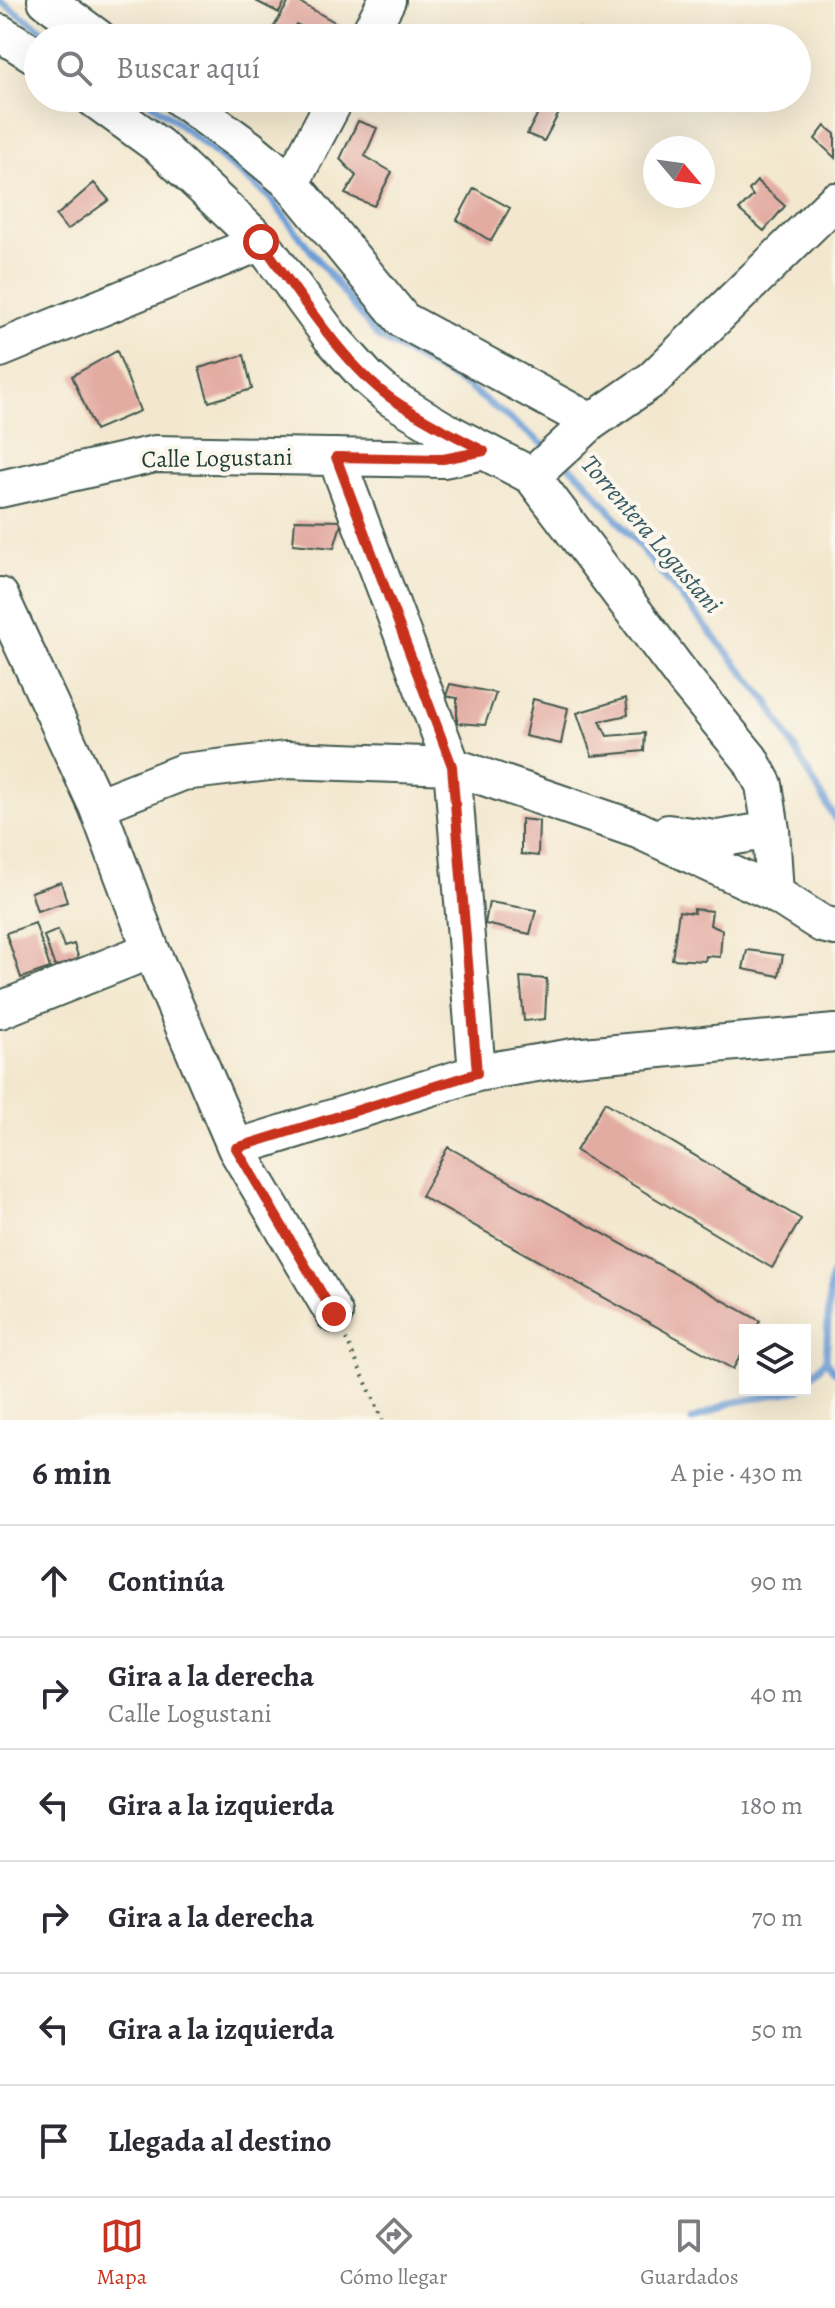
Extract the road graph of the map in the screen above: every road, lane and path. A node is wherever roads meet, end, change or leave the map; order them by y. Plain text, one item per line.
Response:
1 (46, 0) edge
2 (387, 0) edge
3 (79, 24) edge
4 (374, 24) edge
5 (0, 33) edge
6 (24, 48) edge
7 (112, 112) edge
8 (199, 112) edge
9 (329, 112) edge
10 (291, 183) junction
11 (835, 201) edge
12 (261, 242) junction
13 (0, 349) edge
14 (591, 422) junction
15 (484, 451) junction
16 (336, 457) junction
17 (547, 462) junction
18 (0, 489) edge
19 (0, 596) edge
20 (452, 766) junction
21 (97, 806) junction
22 (638, 830) junction
23 (771, 830) junction
24 (775, 894) junction
25 (835, 927) edge
26 (151, 950) junction
27 (0, 1010) edge
28 (835, 1033) edge
29 (477, 1073) junction
30 (236, 1148) junction
31 (334, 1314) joint
32 (383, 1420) edge

1 - 3 street
2 - 4 street
5 - 6 street
7 - 12 street
8 - 10 street
9 - 10 street
10 - 14 street
11 - 14 street
12 - 13 street
12 - 15 street
14 - 17 street
15 - 16 street, Calle Logustani
15 - 17 street
16 - 18 street, Calle Logustani
16 - 20 street
17 - 23 street
19 - 21 street
20 - 21 street
20 - 22 street
20 - 29 street
21 - 26 street
22 - 23 street
22 - 24 street
23 - 24 street
24 - 25 street
26 - 27 street
26 - 30 street
28 - 29 street
29 - 30 street
30 - 31 street
31 - 32 path

